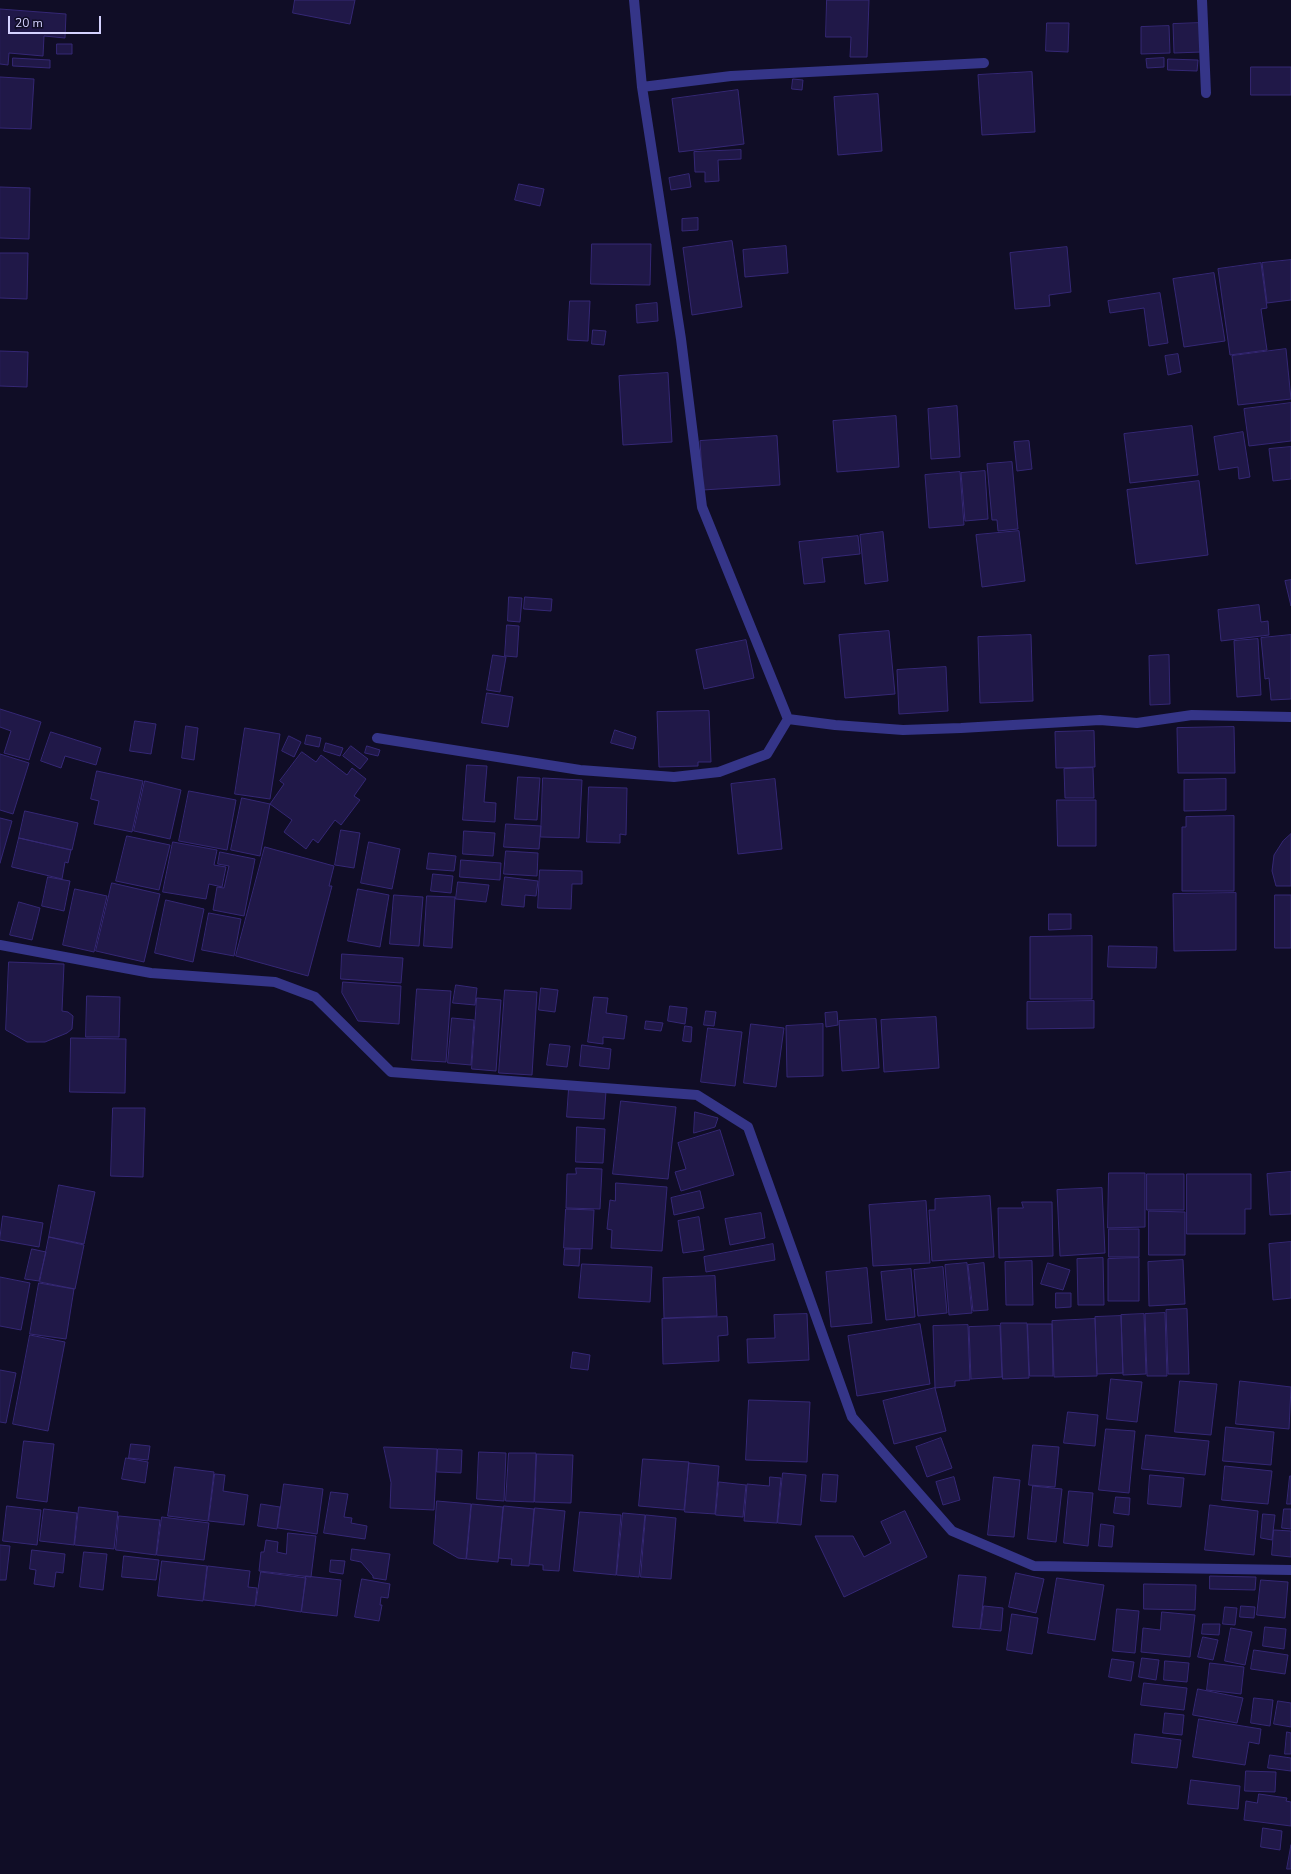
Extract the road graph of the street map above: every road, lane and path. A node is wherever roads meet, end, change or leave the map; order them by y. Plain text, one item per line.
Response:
1 (634, 0) edge
2 (1202, 0) edge
3 (984, 63) dead end
4 (642, 87) junction
5 (1206, 93) dead end
6 (1291, 716) edge
7 (788, 719) junction
8 (377, 738) dead end
9 (0, 945) edge
10 (1291, 1570) edge

1 - 4 street
2 - 5 street
3 - 4 street
4 - 7 street
6 - 7 street
7 - 8 street
9 - 10 street

